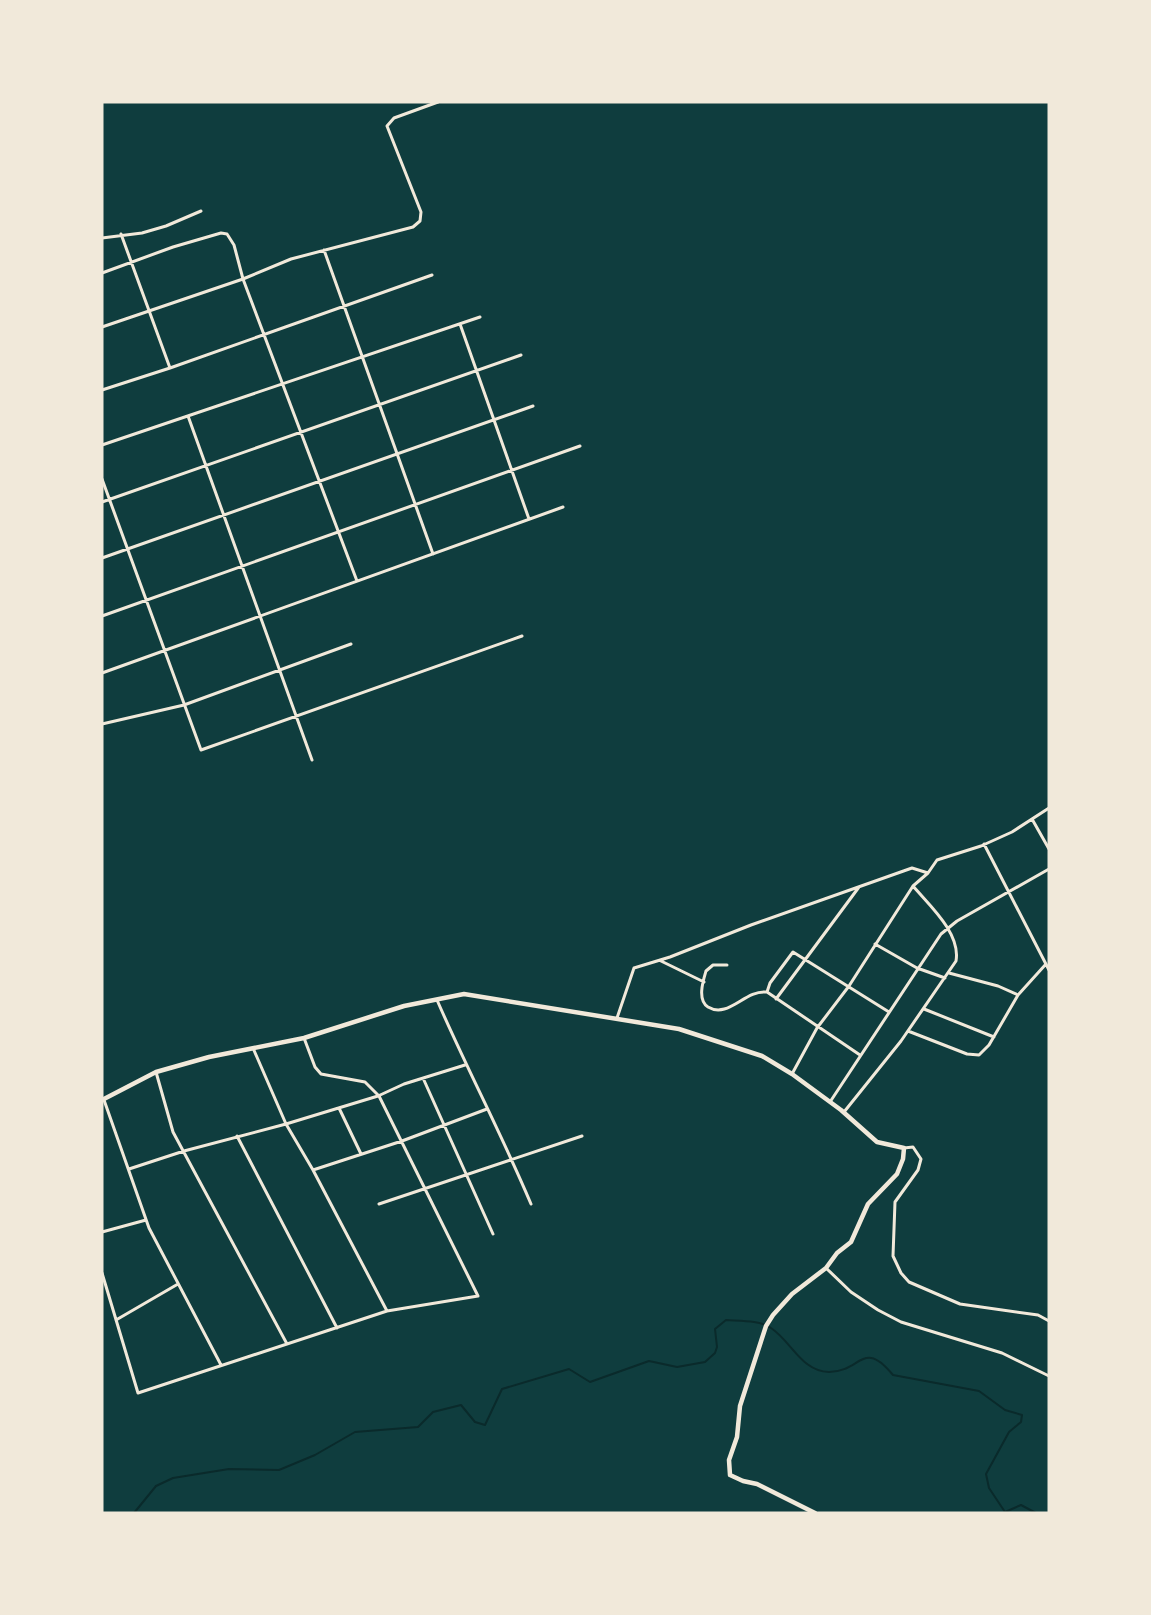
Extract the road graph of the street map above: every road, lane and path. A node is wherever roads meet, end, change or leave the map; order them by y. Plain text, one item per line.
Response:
1 (438, 102) edge
2 (201, 211) dead end
3 (121, 234) junction
4 (102, 238) edge
5 (324, 250) junction
6 (131, 263) junction
7 (102, 273) edge
8 (432, 275) dead end
9 (243, 279) junction
10 (345, 306) junction
11 (150, 310) junction
12 (480, 318) dead end
13 (460, 324) junction
14 (102, 327) edge
15 (265, 335) junction
16 (521, 355) dead end
17 (363, 357) junction
18 (170, 368) junction
19 (477, 371) junction
20 (284, 384) junction
21 (102, 390) edge
22 (381, 405) junction
23 (532, 406) dead end
24 (188, 416) junction
25 (494, 419) junction
26 (302, 432) junction
27 (102, 445) edge
28 (580, 446) dead end
29 (398, 453) junction
30 (206, 466) junction
31 (512, 470) junction
32 (102, 479) edge
33 (320, 481) junction
34 (110, 500) junction
35 (102, 502) edge
36 (416, 504) junction
37 (563, 507) dead end
38 (223, 515) junction
39 (529, 519) junction
40 (339, 532) junction
41 (128, 548) junction
42 (433, 554) junction
43 (102, 558) edge
44 (242, 566) junction
45 (357, 581) junction
46 (146, 600) junction
47 (102, 616) edge
48 (260, 616) junction
49 (522, 636) dead end
50 (351, 644) dead end
51 (164, 651) junction
52 (280, 670) junction
53 (102, 673) edge
54 (184, 705) junction
55 (297, 716) junction
56 (102, 724) edge
57 (312, 760) dead end
58 (1049, 808) edge
59 (1032, 819) junction
60 (984, 844) junction
61 (1049, 849) edge
62 (1049, 869) edge
63 (928, 873) junction
64 (860, 886) junction
65 (913, 886) junction
66 (1007, 892) junction
67 (946, 928) junction
68 (875, 944) junction
69 (660, 960) junction
70 (806, 960) junction
71 (1046, 964) junction
72 (728, 965) dead end
73 (917, 968) junction
74 (1049, 970) edge
75 (949, 973) junction
76 (945, 978) junction
77 (704, 982) junction
78 (849, 986) junction
79 (767, 992) junction
80 (1018, 995) junction
81 (436, 998) junction
82 (776, 999) junction
83 (924, 1009) junction
84 (889, 1012) junction
85 (617, 1018) junction
86 (818, 1028) junction
87 (908, 1030) junction
88 (994, 1037) junction
89 (303, 1038) junction
90 (254, 1048) junction
91 (860, 1055) junction
92 (465, 1065) junction
93 (156, 1072) junction
94 (792, 1074) junction
95 (423, 1078) junction
96 (378, 1096) junction
97 (103, 1100) edge
98 (830, 1102) junction
99 (339, 1108) junction
100 (487, 1109) junction
101 (844, 1112) junction
102 (286, 1124) junction
103 (444, 1126) junction
104 (237, 1136) junction
105 (582, 1136) dead end
106 (402, 1141) junction
107 (904, 1148) junction
108 (184, 1151) junction
109 (361, 1154) junction
110 (512, 1160) junction
111 (129, 1169) junction
112 (313, 1170) junction
113 (468, 1175) junction
114 (424, 1190) junction
115 (379, 1204) dead end
116 (531, 1204) dead end
117 (146, 1220) junction
118 (102, 1232) edge
119 (493, 1234) dead end
120 (826, 1268) junction
121 (102, 1273) edge
122 (178, 1284) junction
123 (387, 1311) junction
124 (116, 1320) junction
125 (1049, 1321) edge
126 (337, 1328) junction
127 (287, 1344) junction
128 (221, 1365) junction
129 (1049, 1376) edge
130 (815, 1513) edge

1 - 5 street
2 - 3 street
3 - 4 street
3 - 6 street
5 - 9 street
5 - 10 street
6 - 7 street
6 - 9 street
6 - 11 street
8 - 10 street
9 - 11 street
9 - 15 street
10 - 15 street
10 - 17 street
11 - 14 street
11 - 18 street
12 - 13 street
13 - 17 street
13 - 19 street
15 - 18 street
15 - 20 street
16 - 19 street
17 - 20 street
17 - 22 street
18 - 21 street
19 - 22 street
19 - 25 street
20 - 24 street
20 - 26 street
22 - 26 street
22 - 29 street
23 - 25 street
24 - 27 street
24 - 30 street
25 - 29 street
25 - 31 street
26 - 30 street
26 - 33 street
28 - 31 street
29 - 33 street
29 - 36 street
30 - 34 street
30 - 38 street
31 - 36 street
31 - 39 street
32 - 34 street
33 - 38 street
33 - 40 street
34 - 35 street
34 - 41 street
36 - 40 street
36 - 42 street
37 - 39 street
38 - 41 street
38 - 44 street
39 - 42 street
40 - 44 street
40 - 45 street
41 - 43 street
41 - 46 street
42 - 45 street
44 - 46 street
44 - 48 street
45 - 48 street
46 - 47 street
46 - 51 street
48 - 51 street
48 - 52 street
49 - 55 street
50 - 52 street
51 - 53 street
51 - 54 street
52 - 54 street
52 - 55 street
54 - 55 street
54 - 56 street
55 - 57 street
58 - 59 street
59 - 60 street
59 - 61 street
60 - 63 street
60 - 66 street
62 - 66 street
63 - 64 street
63 - 65 street
64 - 69 street
64 - 70 street
65 - 67 street
65 - 68 street
66 - 67 street
66 - 71 street
67 - 73 street
67 - 75 street
68 - 73 street
68 - 78 street
69 - 77 street
69 - 85 street
70 - 78 street
70 - 79 street
70 - 82 street
71 - 74 street
71 - 80 street
72 - 77 street
73 - 76 street
73 - 84 street
75 - 76 street
75 - 80 street
76 - 83 street
77 - 79 street
78 - 84 street
78 - 86 street
79 - 82 street
80 - 88 street
81 - 85 street
81 - 89 street
81 - 92 street
82 - 86 street
83 - 87 street
83 - 88 street
84 - 91 street
85 - 94 street
86 - 91 street
86 - 94 street
87 - 88 street
87 - 101 street
89 - 90 street
89 - 96 street
90 - 93 street
90 - 102 street
91 - 98 street
92 - 95 street
92 - 100 street
93 - 97 street
93 - 108 street
94 - 98 street
95 - 96 street
95 - 103 street
96 - 99 street
96 - 106 street
97 - 111 street
98 - 101 street
99 - 102 street
99 - 109 street
100 - 103 street
100 - 110 street
101 - 107 street
102 - 104 street
102 - 112 street
103 - 106 street
103 - 113 street
104 - 108 street
104 - 126 street
105 - 110 street
106 - 109 street
106 - 114 street
107 - 120 street
107 - 125 street
108 - 111 street
108 - 127 street
109 - 112 street
110 - 113 street
110 - 116 street
111 - 117 street
112 - 123 street
113 - 114 street
113 - 119 street
114 - 115 street
114 - 123 street
117 - 118 street
117 - 122 street
120 - 129 street
120 - 130 street
121 - 124 street
122 - 124 street
122 - 128 street
123 - 126 street
124 - 128 street
126 - 127 street
127 - 128 street

